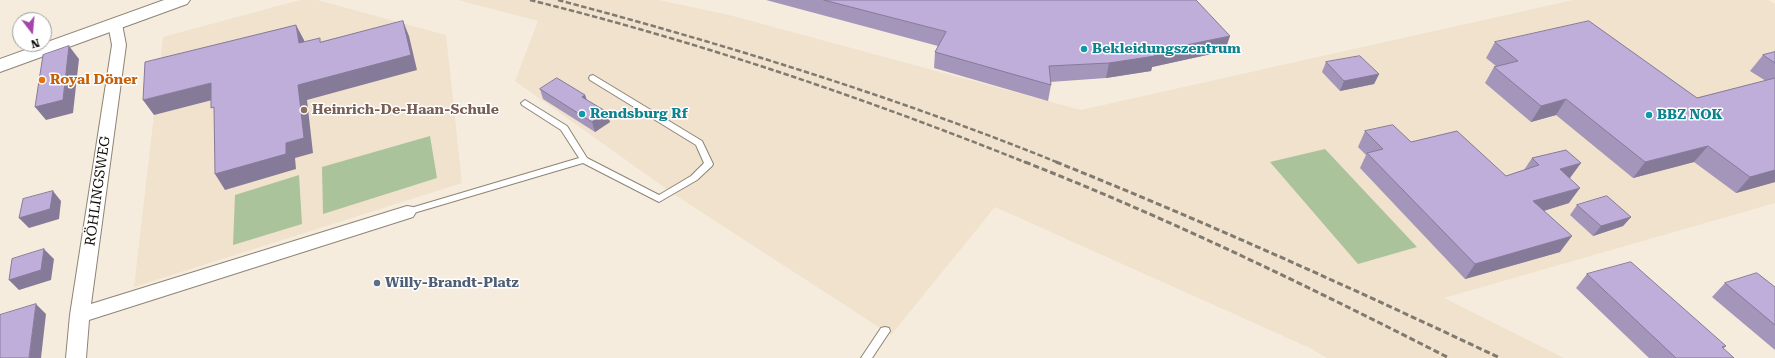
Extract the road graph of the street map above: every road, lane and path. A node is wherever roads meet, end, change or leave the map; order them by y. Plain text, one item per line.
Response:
1 (181, 0) edge
2 (115, 24) junction
3 (0, 66) edge
4 (593, 78) dead end
5 (525, 103) dead end
6 (584, 160) junction
7 (407, 212) joint
8 (80, 315) junction
9 (885, 331) dead end
10 (76, 358) edge
11 (866, 358) edge

1 - 2 street
2 - 3 street
2 - 8 street, RÖHLINGSWEG
4 - 6 lane
5 - 6 lane
6 - 7 lane
7 - 8 street
8 - 10 street, RÖHLINGSWEG
9 - 11 lane

